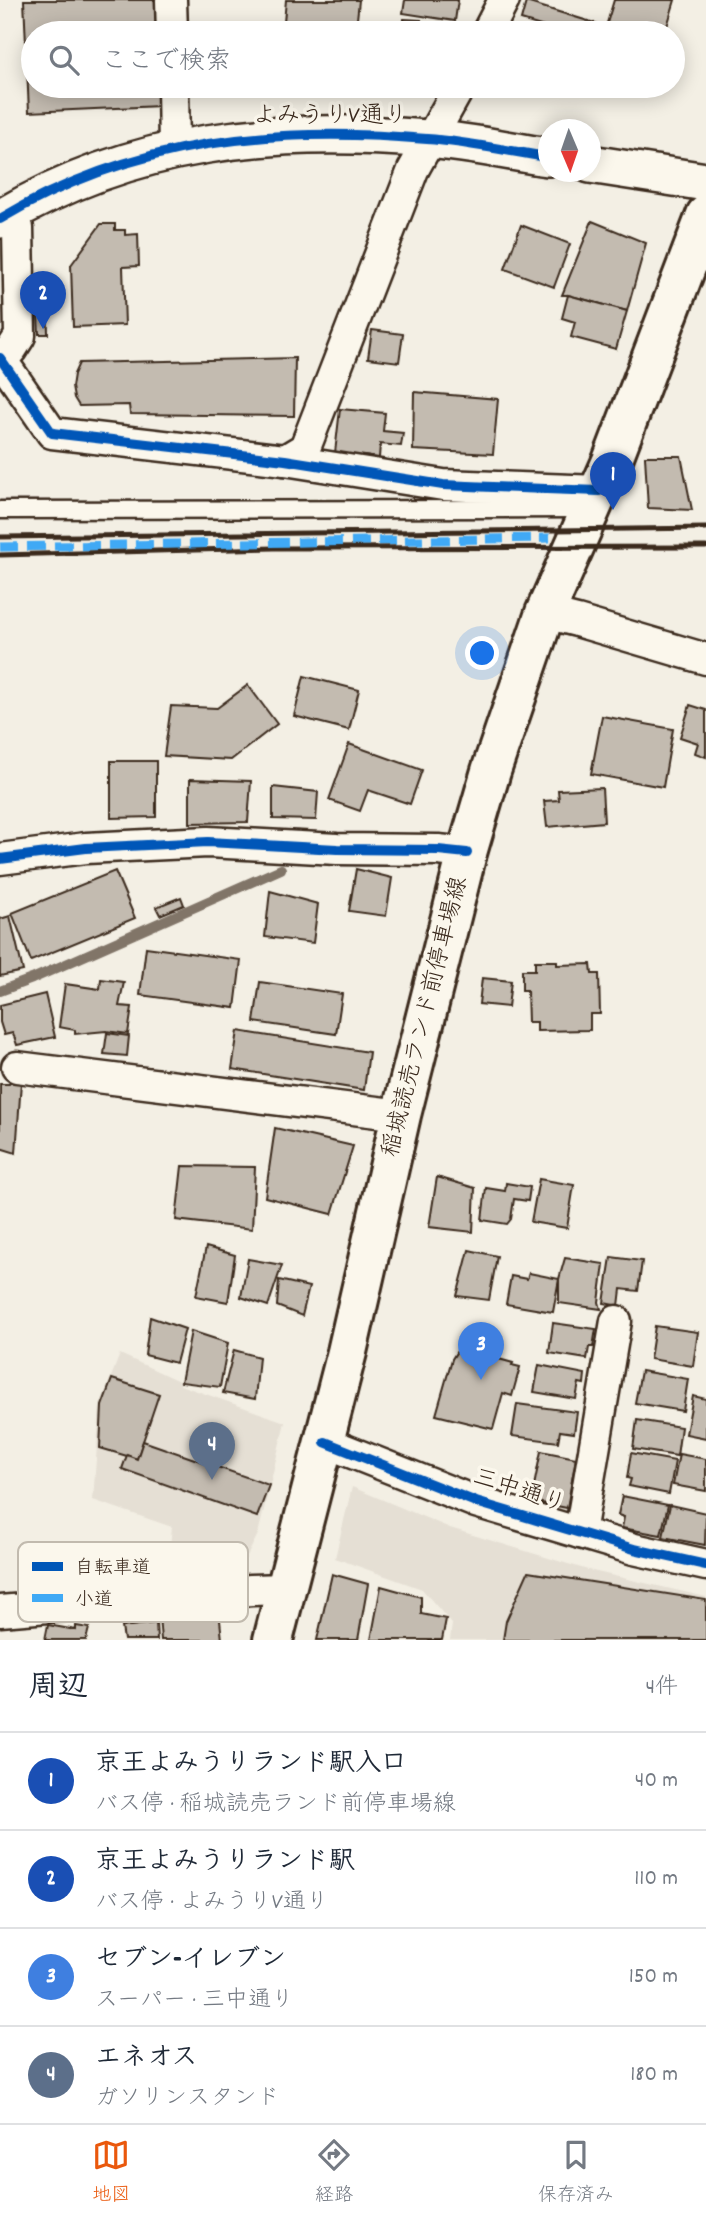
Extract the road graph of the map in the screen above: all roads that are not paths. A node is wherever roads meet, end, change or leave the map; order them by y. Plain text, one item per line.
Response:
1 (171, 0) edge
2 (504, 0) edge
3 (172, 21) edge
4 (493, 21) edge
5 (173, 98) edge
6 (453, 98) edge
7 (430, 139) junction
8 (174, 149) junction
9 (538, 155) edge
10 (601, 166) edge
11 (706, 182) edge
12 (706, 215) edge
13 (5, 216) edge
14 (0, 357) edge
15 (285, 460) junction
16 (595, 500) junction
17 (0, 510) edge
18 (545, 613) junction
19 (706, 659) edge
20 (467, 853) junction
21 (0, 859) edge
22 (17, 1067) dead end
23 (401, 1115) junction
24 (616, 1321) dead end
25 (325, 1443) junction
26 (580, 1533) junction
27 (706, 1565) edge
28 (248, 1590) edge
29 (286, 1590) junction
30 (18, 1609) edge
31 (0, 1611) edge
32 (273, 1640) edge

1 - 3 street
2 - 4 street
5 - 8 street
6 - 7 street
7 - 8 street, よみうりV通り
7 - 9 street, よみうりV通り
7 - 15 street
8 - 13 street, よみうりV通り
10 - 11 street
12 - 16 main road, 稲城読売ランド前停車場線
13 - 14 street
14 - 15 street
15 - 16 street
16 - 17 lane
16 - 18 main road, 稲城読売ランド前停車場線
18 - 19 street
18 - 20 main road, 稲城読売ランド前停車場線
20 - 21 street
20 - 23 main road, 稲城読売ランド前停車場線
22 - 23 street
23 - 25 main road, 稲城読売ランド前停車場線
24 - 26 street
25 - 26 street, 三中通り
25 - 29 main road, 稲城読売ランド前停車場線
26 - 27 street, 三中通り
28 - 29 street
29 - 32 main road, 稲城読売ランド前停車場線
30 - 31 street

